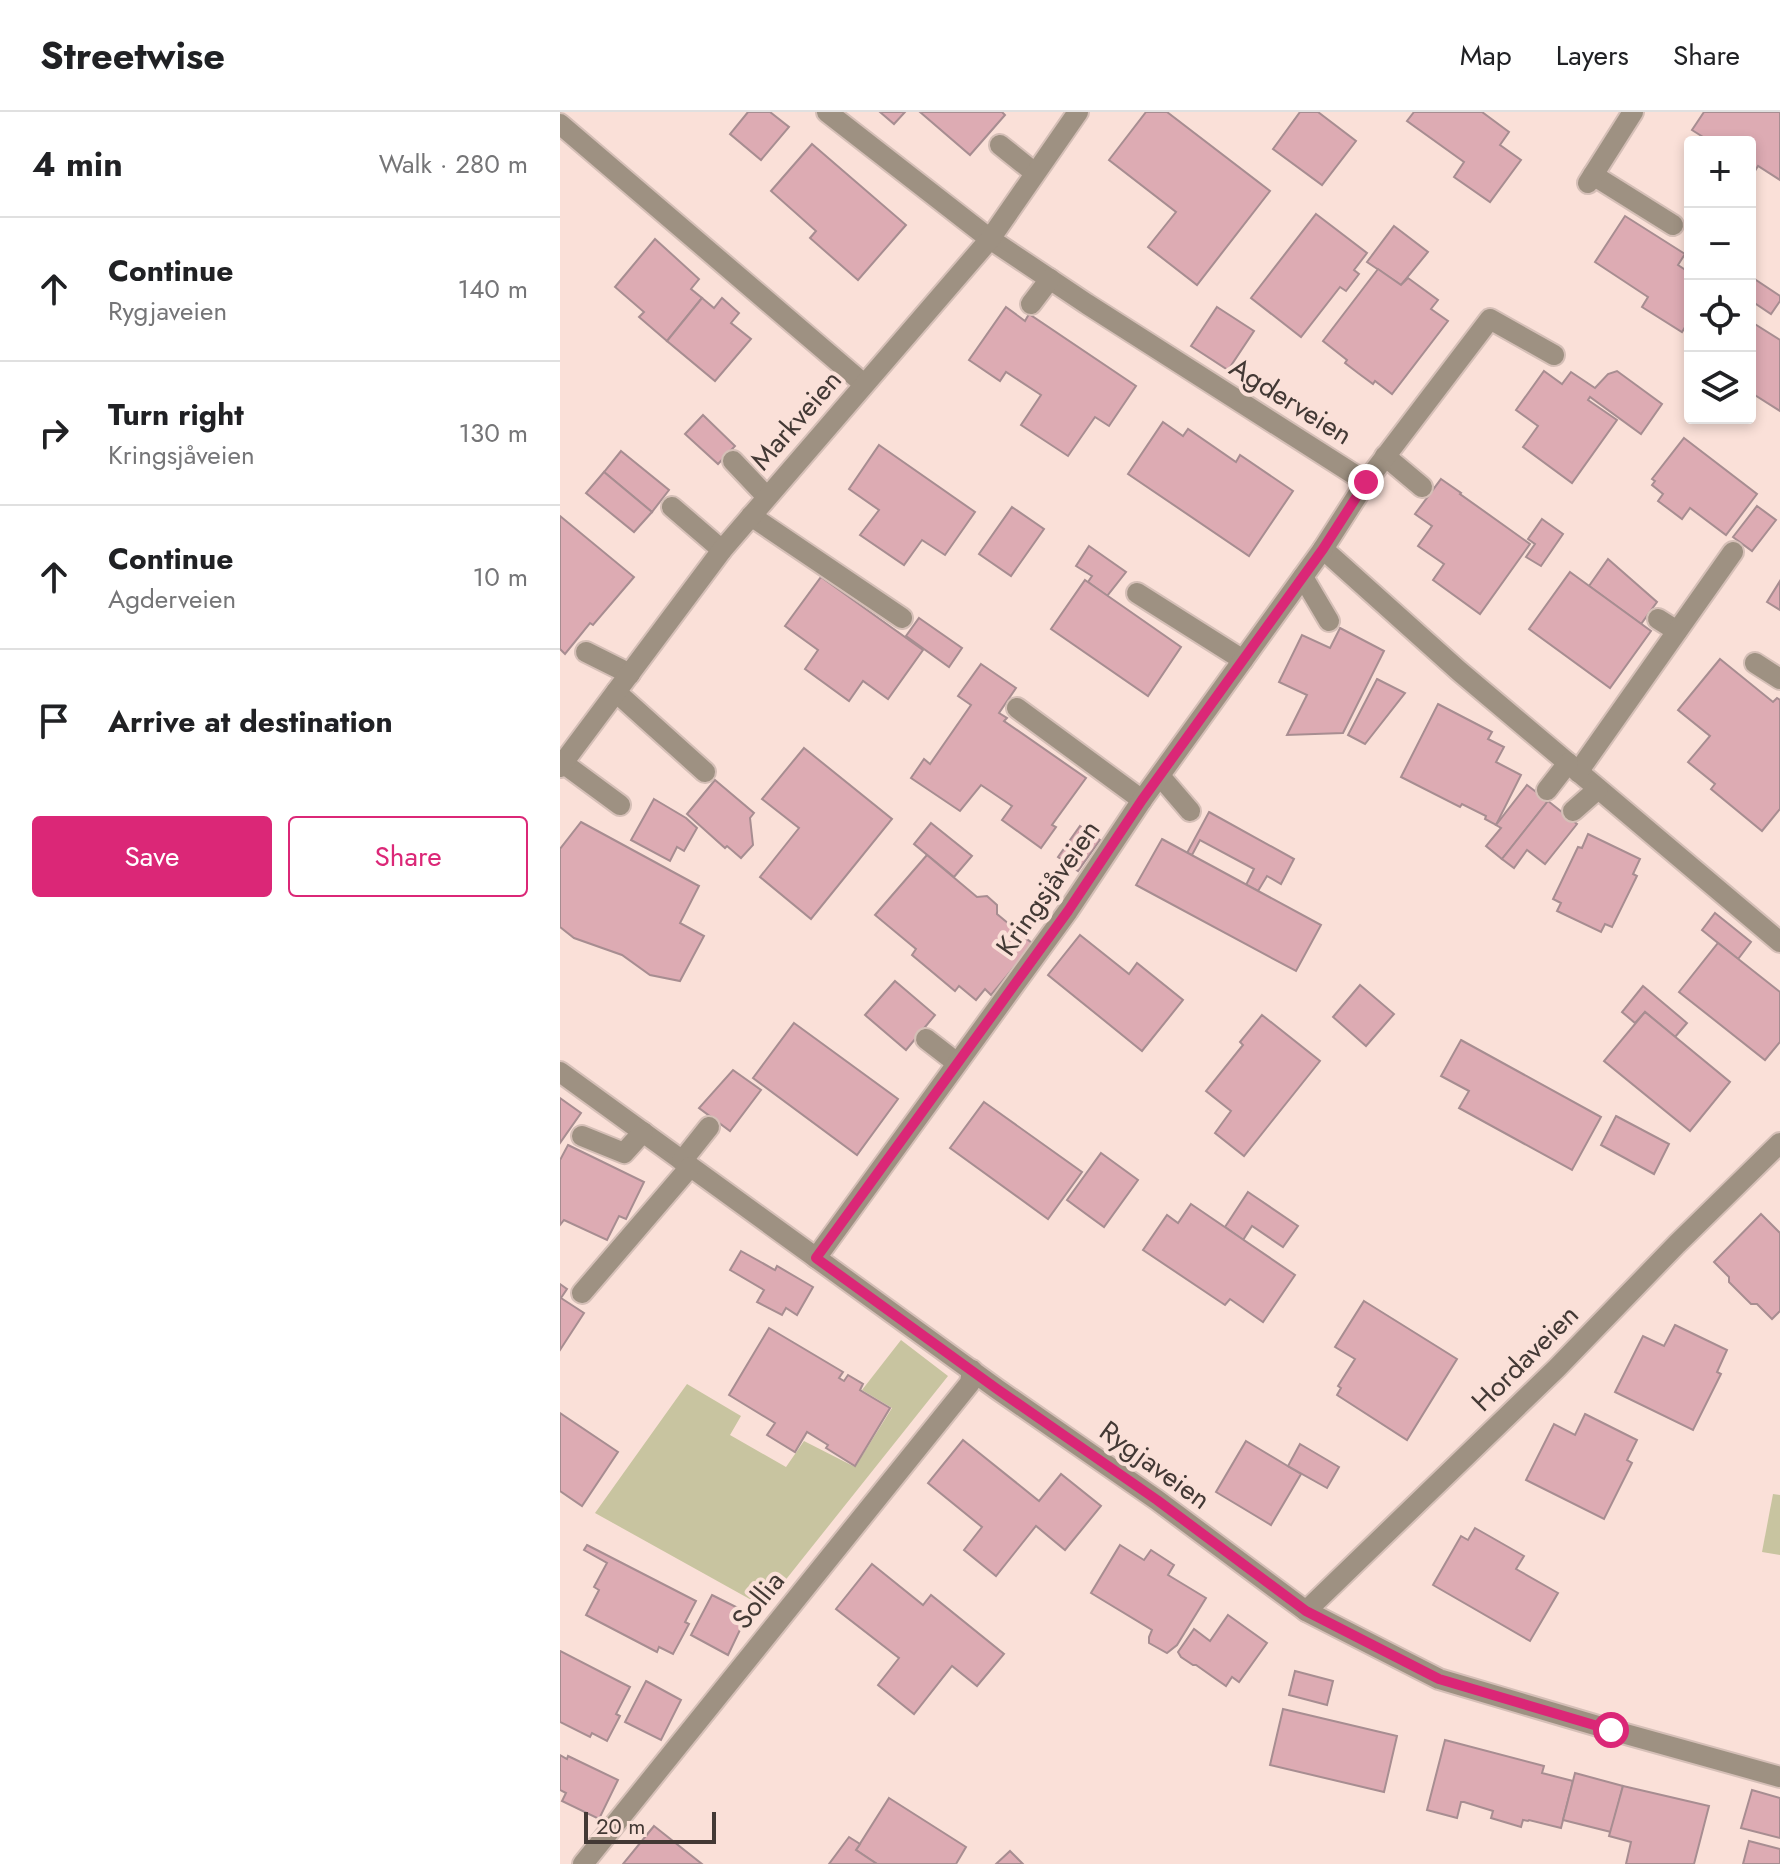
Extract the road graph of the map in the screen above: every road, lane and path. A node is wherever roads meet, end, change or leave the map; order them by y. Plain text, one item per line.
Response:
1 (827, 112) edge
2 (1078, 112) edge
3 (1633, 112) edge
4 (561, 127) edge
5 (1000, 145) dead end
6 (1035, 173) junction
7 (1673, 225) dead end
8 (990, 239) junction
9 (1050, 279) junction
10 (1031, 304) dead end
11 (1554, 355) dead end
12 (864, 384) junction
13 (1385, 456) junction
14 (733, 461) dead end
15 (1366, 482) junction
16 (1422, 487) dead end
17 (767, 497) junction
18 (672, 507) dead end
19 (751, 516) junction
20 (1323, 549) junction
21 (722, 550) junction
22 (1733, 552) dead end
23 (1303, 577) junction
24 (1137, 593) dead end
25 (902, 618) dead end
26 (1658, 619) dead end
27 (1329, 621) dead end
28 (1677, 631) junction
29 (586, 652) dead end
30 (1243, 660) junction
31 (1755, 663) dead end
32 (630, 674) junction
33 (1780, 679) edge
34 (616, 692) junction
35 (1017, 708) dead end
36 (562, 765) edge
37 (1573, 767) junction
38 (705, 772) dead end
39 (1160, 776) junction
40 (1598, 789) junction
41 (1547, 790) dead end
42 (1142, 800) junction
43 (620, 805) dead end
44 (1190, 811) dead end
45 (1573, 811) dead end
46 (1780, 942) edge
47 (926, 1039) dead end
48 (957, 1063) junction
49 (560, 1072) edge
50 (709, 1127) dead end
51 (643, 1132) junction
52 (582, 1136) dead end
53 (1780, 1143) edge
54 (686, 1164) junction
55 (816, 1258) junction
56 (582, 1293) dead end
57 (972, 1370) junction
58 (1306, 1611) junction
59 (1780, 1777) edge
60 (583, 1864) edge

1 - 8 street, Agderveien
2 - 6 street, Markveien
3 - 7 street
4 - 12 street
5 - 6 street
6 - 8 street, Markveien
8 - 9 street, Agderveien
8 - 12 street, Markveien
9 - 10 street
9 - 15 street, Agderveien
11 - 13 street
12 - 17 street, Markveien
13 - 15 street
13 - 16 street
14 - 17 street
15 - 20 street, Agderveien
17 - 19 street, Markveien
18 - 21 street
19 - 21 street, Markveien
19 - 25 street
20 - 23 street, Kringsjåveien
20 - 37 street
21 - 32 street, Markveien
22 - 28 street
23 - 27 street
23 - 30 street, Kringsjåveien
24 - 30 street
26 - 28 street
28 - 37 street
29 - 32 street
30 - 39 street, Kringsjåveien
31 - 33 street
32 - 34 street, Markveien
34 - 36 street, Markveien
34 - 38 street
35 - 42 street
36 - 43 street
37 - 40 street
37 - 41 street
39 - 42 street, Kringsjåveien
39 - 44 street
40 - 45 street
40 - 46 street
42 - 48 street, Kringsjåveien
47 - 48 street
48 - 55 street, Kringsjåveien
49 - 51 street, Rygjaveien
50 - 54 street
51 - 52 street
51 - 54 street, Rygjaveien
53 - 58 street, Hordaveien
54 - 55 street, Rygjaveien
54 - 56 street
55 - 57 street, Rygjaveien
57 - 58 street, Rygjaveien
57 - 60 street, Sollia
58 - 59 street, Rygjaveien

